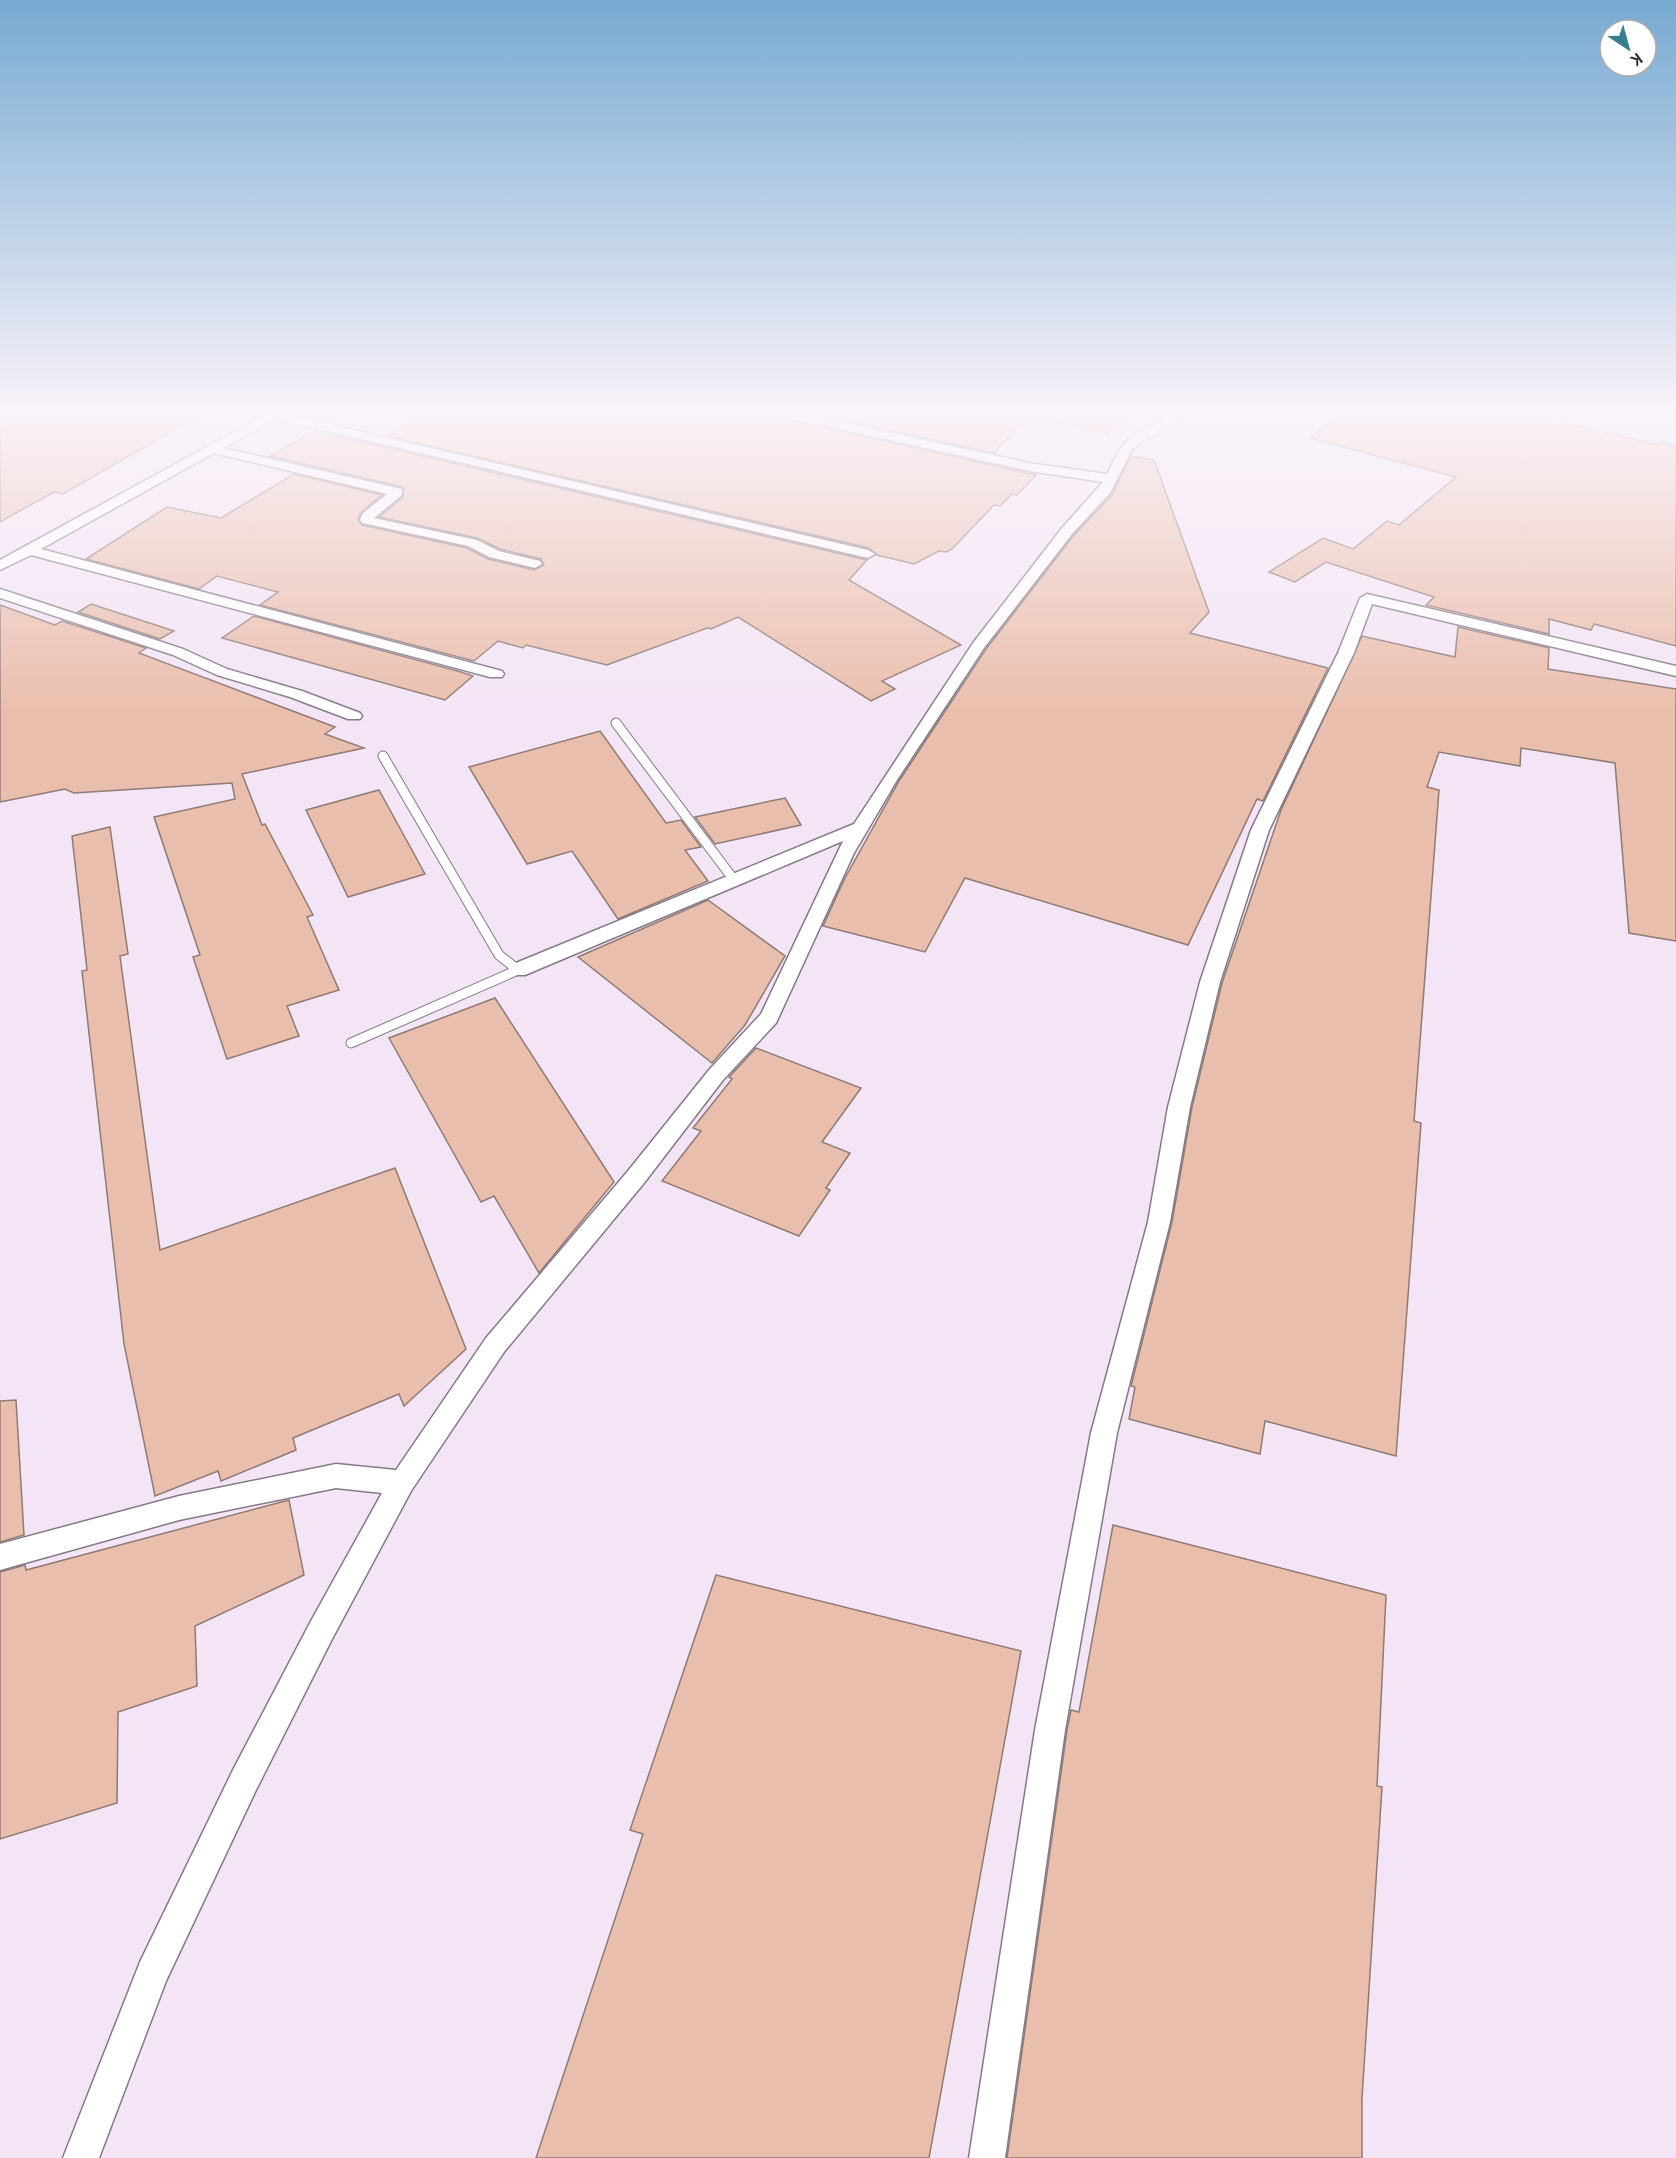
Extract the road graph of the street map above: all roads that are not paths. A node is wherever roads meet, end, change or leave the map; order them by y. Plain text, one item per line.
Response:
1 (100, 511) edge
2 (374, 511) edge
3 (687, 511) edge
4 (1085, 511) edge
5 (28, 550) junction
6 (868, 554) dead end
7 (535, 564) dead end
8 (0, 566) edge
9 (0, 593) edge
10 (1676, 671) edge
11 (495, 674) dead end
12 (354, 716) dead end
13 (616, 723) dead end
14 (383, 756) dead end
15 (861, 827) junction
16 (734, 880) junction
17 (518, 970) junction
18 (351, 1043) dead end
19 (402, 1483) junction
20 (0, 1557) edge
21 (81, 2158) edge
22 (987, 2158) edge

1 - 5 street
2 - 7 street
3 - 6 street
4 - 15 street
5 - 8 street
5 - 11 street
9 - 12 street
10 - 22 street
13 - 16 lane
14 - 17 lane
15 - 16 street
15 - 19 street
16 - 17 street
17 - 18 lane
19 - 20 street
19 - 21 street

